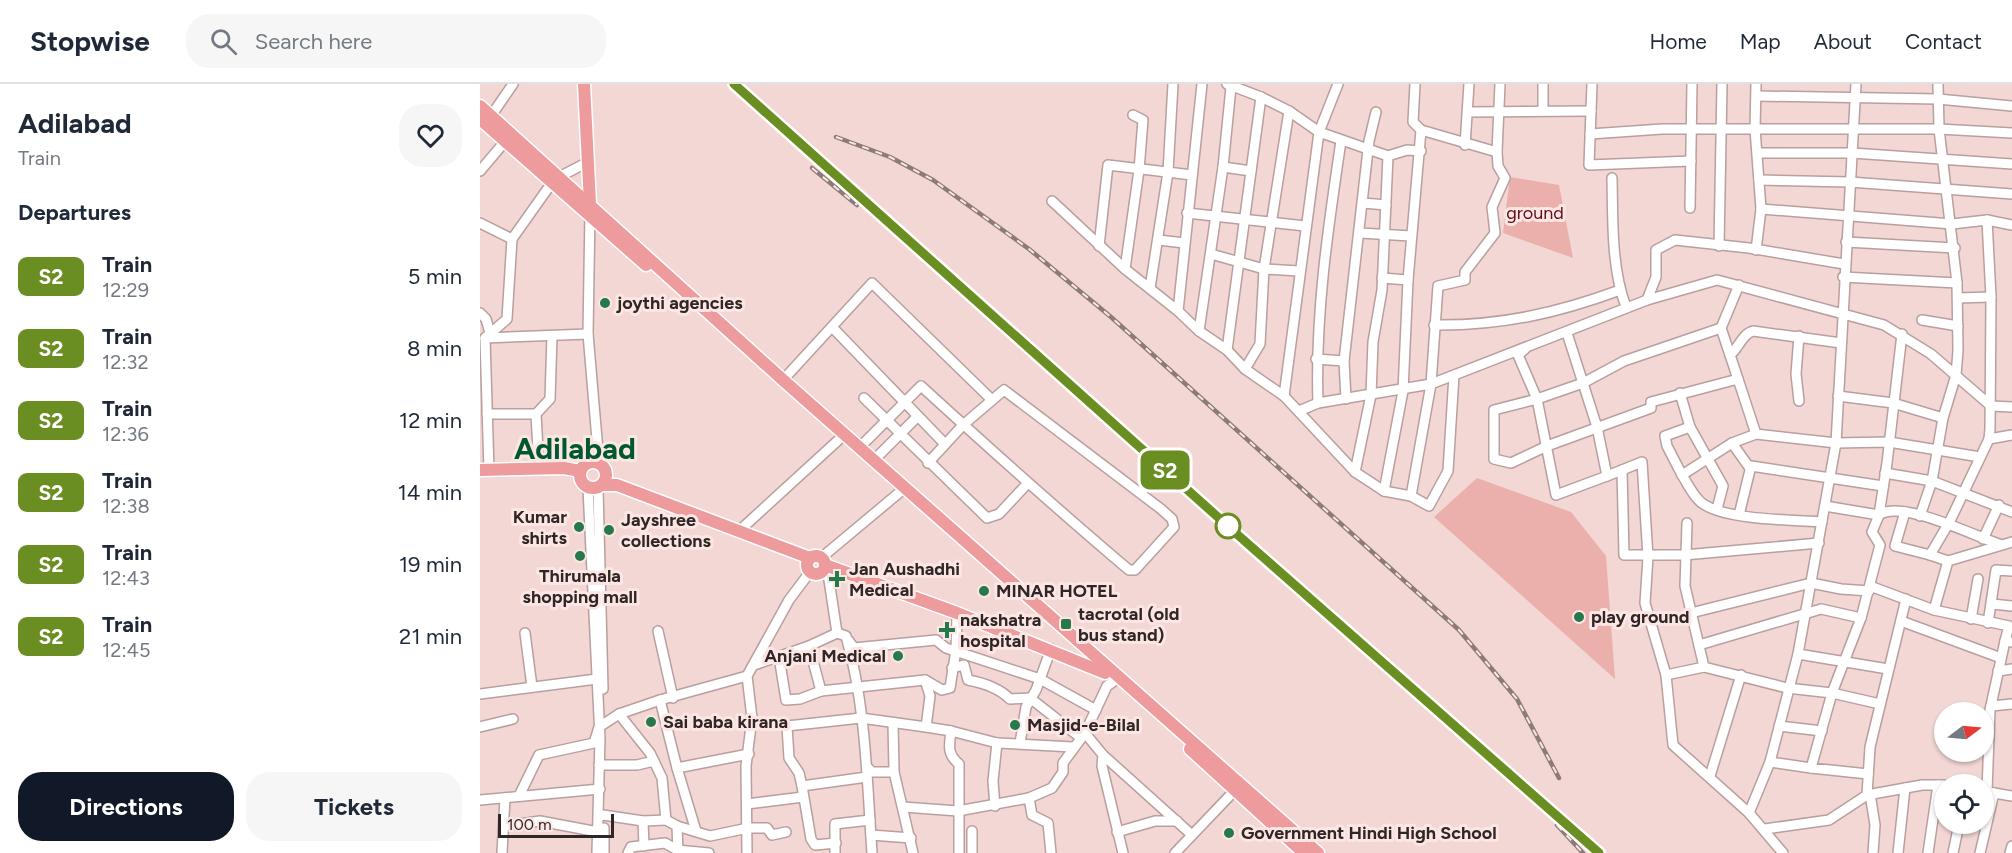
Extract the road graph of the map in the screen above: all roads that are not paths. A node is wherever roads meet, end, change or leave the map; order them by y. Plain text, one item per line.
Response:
1 (513, 84) edge
2 (584, 84) edge
3 (1173, 84) edge
4 (1203, 84) edge
5 (1338, 84) edge
6 (1415, 84) edge
7 (1469, 84) edge
8 (1500, 84) edge
9 (1543, 84) edge
10 (1592, 84) edge
11 (1692, 84) edge
12 (1722, 84) edge
13 (1756, 84) edge
14 (1856, 84) edge
15 (1938, 84) edge
16 (1229, 86) edge
17 (1262, 96) junction
18 (1757, 96) junction
19 (1855, 98) junction
20 (1938, 99) junction
21 (480, 106) edge
22 (2012, 106) edge
23 (1543, 110) junction
24 (1289, 111) junction
25 (1591, 111) junction
26 (1376, 112) dead end
27 (1469, 112) junction
28 (1499, 112) junction
29 (1133, 116) dead end
30 (485, 118) edge
31 (1692, 129) junction
32 (1721, 129) junction
33 (1755, 129) junction
34 (1851, 129) junction
35 (1939, 129) junction
36 (1421, 130) junction
37 (1319, 132) junction
38 (2012, 133) edge
39 (1590, 134) junction
40 (508, 138) junction
41 (1341, 141) junction
42 (1466, 145) junction
43 (1368, 149) junction
44 (1421, 151) junction
45 (1497, 152) junction
46 (1758, 153) junction
47 (1852, 153) junction
48 (1388, 156) junction
49 (1945, 158) junction
50 (1691, 161) junction
51 (588, 162) junction
52 (2012, 164) edge
53 (1223, 167) junction
54 (1139, 170) junction
55 (480, 171) edge
56 (1251, 171) junction
57 (1168, 172) junction
58 (1192, 175) junction
59 (1612, 178) dead end
60 (555, 180) junction
61 (1760, 180) junction
62 (1850, 182) junction
63 (1948, 191) junction
64 (2012, 194) edge
65 (1052, 201) dead end
66 (1363, 203) junction
67 (1386, 206) junction
68 (1690, 208) dead end
69 (1761, 209) junction
70 (590, 210) junction
71 (1187, 213) junction
72 (1214, 216) junction
73 (1847, 216) junction
74 (1245, 219) junction
75 (1987, 220) junction
76 (1272, 222) junction
77 (480, 223) edge
78 (1952, 224) junction
79 (2012, 225) edge
80 (1305, 226) junction
81 (1360, 233) junction
82 (1383, 235) junction
83 (1411, 236) junction
84 (512, 239) junction
85 (1158, 240) junction
86 (1846, 242) junction
87 (1184, 243) junction
88 (1099, 246) junction
89 (1719, 246) junction
90 (1955, 248) junction
91 (1756, 250) junction
92 (1211, 254) junction
93 (1239, 262) junction
94 (1844, 264) junction
95 (1125, 269) junction
96 (1264, 269) junction
97 (1299, 271) junction
98 (1844, 277) junction
99 (1382, 278) junction
100 (1408, 280) junction
101 (1957, 283) junction
102 (1739, 285) junction
103 (1150, 288) junction
104 (1620, 290) junction
105 (1991, 297) junction
106 (1958, 298) junction
107 (1647, 300) junction
108 (1626, 307) junction
109 (1178, 311) junction
110 (480, 313) edge
111 (1843, 313) junction
112 (1923, 320) dead end
113 (1434, 326) junction
114 (1958, 326) junction
115 (832, 327) junction
116 (1721, 327) junction
117 (1199, 331) junction
118 (1567, 333) junction
119 (588, 334) junction
120 (1902, 334) junction
121 (485, 336) edge
122 (552, 336) junction
123 (1799, 336) junction
124 (1841, 343) junction
125 (1527, 347) junction
126 (1227, 350) junction
127 (1730, 355) junction
128 (1316, 359) junction
129 (1344, 361) junction
130 (1245, 369) junction
131 (1455, 375) junction
132 (1956, 375) junction
133 (1738, 379) junction
134 (783, 380) junction
135 (1583, 383) junction
136 (1431, 384) junction
137 (1402, 391) junction
138 (1680, 393) junction
139 (1371, 395) junction
140 (1284, 396) junction
141 (1838, 396) junction
142 (864, 398) dead end
143 (991, 399) junction
144 (1346, 399) junction
145 (1537, 399) junction
146 (1799, 401) dead end
147 (903, 403) junction
148 (1318, 403) junction
149 (1893, 404) junction
150 (1991, 406) junction
151 (2012, 407) edge
152 (1299, 411) junction
153 (487, 414) junction
154 (536, 414) junction
155 (917, 417) junction
156 (1943, 418) junction
157 (885, 420) junction
158 (963, 425) junction
159 (1597, 427) junction
160 (1690, 427) junction
161 (899, 433) junction
162 (1756, 434) junction
163 (2012, 435) edge
164 (843, 436) junction
165 (1989, 439) junction
166 (1889, 441) junction
167 (1732, 443) junction
168 (1836, 443) junction
169 (945, 444) junction
170 (1547, 446) junction
171 (860, 447) junction
172 (1939, 448) junction
173 (1980, 456) junction
174 (1706, 459) junction
175 (874, 460) junction
176 (595, 463) junction
177 (928, 463) junction
178 (1749, 467) junction
179 (539, 469) junction
180 (1622, 470) junction
181 (1355, 472) junction
182 (483, 473) edge
183 (1885, 473) junction
184 (1682, 475) junction
185 (1607, 476) junction
186 (1830, 478) junction
187 (592, 480) junction
188 (1932, 482) junction
189 (1027, 484) junction
190 (1883, 486) junction
191 (903, 490) junction
192 (1384, 491) junction
193 (1963, 491) junction
194 (1411, 496) junction
195 (1999, 505) junction
196 (1825, 506) junction
197 (1717, 509) junction
198 (1905, 512) junction
199 (2012, 512) edge
200 (1739, 514) junction
201 (1879, 514) junction
202 (1920, 516) junction
203 (1822, 522) junction
204 (1687, 523) dead end
205 (1948, 525) junction
206 (739, 531) junction
207 (1983, 539) junction
208 (2012, 542) edge
209 (1819, 543) junction
210 (1999, 544) junction
211 (1684, 555) junction
212 (1930, 555) junction
213 (1648, 557) junction
214 (1948, 561) junction
215 (820, 562) junction
216 (2012, 571) edge
217 (810, 572) joint
218 (1978, 579) dead end
219 (1811, 583) junction
220 (1869, 588) junction
221 (1906, 599) junction
222 (1992, 604) junction
223 (2012, 606) edge
224 (1934, 610) junction
225 (1806, 612) junction
226 (957, 613) junction
227 (1691, 613) junction
228 (1861, 618) junction
229 (1971, 619) junction
230 (1901, 621) junction
231 (1988, 623) junction
232 (658, 631) dead end
233 (525, 633) dead end
234 (841, 634) junction
235 (2008, 642) edge
236 (1699, 645) junction
237 (809, 646) junction
238 (956, 650) junction
239 (1051, 650) junction
240 (1798, 654) junction
241 (779, 657) junction
242 (2001, 658) junction
243 (1846, 662) junction
244 (754, 665) junction
245 (1704, 667) junction
246 (952, 668) junction
247 (1888, 669) junction
248 (2012, 669) edge
249 (1998, 671) junction
250 (1666, 675) junction
251 (1741, 675) junction
252 (747, 676) junction
253 (1113, 677) junction
254 (597, 679) junction
255 (1040, 679) junction
256 (925, 680) junction
257 (532, 687) junction
258 (856, 687) junction
259 (1787, 688) junction
260 (821, 691) junction
261 (480, 693) edge
262 (1832, 693) junction
263 (673, 698) junction
264 (1030, 698) junction
265 (660, 700) junction
266 (1992, 702) edge
267 (1880, 704) junction
268 (2012, 704) edge
269 (1994, 706) edge
270 (1096, 710) junction
271 (619, 714) junction
272 (861, 718) junction
273 (513, 719) dead end
274 (893, 723) junction
275 (601, 726) junction
276 (1779, 726) junction
277 (480, 727) edge
278 (926, 727) junction
279 (951, 731) junction
280 (1822, 731) junction
281 (1083, 736) junction
282 (997, 742) junction
283 (1020, 743) junction
284 (1073, 747) junction
285 (749, 754) junction
286 (1103, 756) junction
287 (654, 761) junction
288 (1770, 762) junction
289 (601, 765) junction
290 (867, 767) junction
291 (676, 768) junction
292 (1811, 768) junction
293 (894, 772) junction
294 (1868, 774) junction
295 (1710, 776) junction
296 (867, 777) junction
297 (802, 786) junction
298 (1934, 786) edge
299 (1238, 787) junction
300 (1905, 788) junction
301 (600, 789) junction
302 (1994, 793) edge
303 (1868, 795) junction
304 (519, 796) junction
305 (2012, 796) edge
306 (803, 797) junction
307 (505, 798) junction
308 (1029, 798) junction
309 (480, 800) edge
310 (747, 804) junction
311 (995, 806) junction
312 (903, 807) junction
313 (958, 812) junction
314 (1749, 813) junction
315 (601, 816) junction
316 (666, 820) junction
317 (870, 820) junction
318 (643, 821) junction
319 (1177, 821) junction
320 (1934, 822) edge
321 (504, 826) junction
322 (676, 826) junction
323 (748, 828) junction
324 (1765, 829) junction
325 (696, 831) junction
326 (786, 831) dead end
327 (972, 831) dead end
328 (598, 832) junction
329 (1117, 832) junction
330 (1957, 834) edge
331 (1982, 834) edge
332 (871, 835) junction
333 (1192, 835) junction
334 (911, 838) junction
335 (837, 843) junction
336 (644, 846) junction
337 (2012, 846) edge
338 (677, 851) edge
339 (502, 853) edge
340 (597, 853) edge
341 (604, 853) edge
342 (628, 853) edge
343 (709, 853) edge
344 (747, 853) edge
345 (834, 853) edge
346 (872, 853) edge
347 (914, 853) edge
348 (959, 853) edge
349 (972, 853) edge
350 (1051, 853) edge
351 (1123, 853) edge
352 (1174, 853) edge
353 (1304, 853) edge
354 (1318, 853) edge
355 (1783, 853) edge
356 (1873, 853) edge
357 (1898, 853) edge
358 (1928, 853) edge
359 (1953, 853) edge
360 (1980, 853) edge
361 (2010, 853) edge

1 - 30 street
2 - 51 main road
3 - 57 street
4 - 58 street
5 - 37 street
6 - 36 street
7 - 27 street
8 - 28 street
9 - 23 street
10 - 25 street
11 - 31 street
12 - 32 street
13 - 18 street
14 - 19 street
15 - 20 street
16 - 17 street
16 - 53 street
17 - 24 street
17 - 56 street
18 - 19 street
18 - 33 street
19 - 20 street
19 - 34 street
20 - 22 street
20 - 35 street
21 - 30 main road
23 - 25 street
23 - 28 street
24 - 37 street
24 - 76 street
25 - 39 street
26 - 43 street
27 - 28 street
27 - 42 street
28 - 45 street
29 - 54 street
30 - 40 main road
31 - 32 street
31 - 39 street
31 - 50 street
32 - 33 street
32 - 89 street
33 - 34 street
33 - 46 street
34 - 35 street
34 - 47 street
35 - 38 street
35 - 49 street
36 - 42 street
36 - 44 street
37 - 41 street
37 - 80 street
39 - 50 street
40 - 55 street
40 - 60 main road
41 - 43 street
41 - 128 street
42 - 45 street
43 - 48 street
43 - 66 street
44 - 48 street
44 - 83 street
45 - 113 street
46 - 47 street
46 - 61 street
47 - 49 street
47 - 62 street
48 - 67 street
49 - 52 street
49 - 63 street
50 - 68 street
51 - 60 street
51 - 70 main road
53 - 56 street
53 - 72 street
54 - 57 street
54 - 88 street
54 - 95 street
56 - 74 street
57 - 58 street
57 - 85 street
58 - 71 street
59 - 104 street
60 - 70 main road
60 - 84 street
61 - 62 street
61 - 69 street
62 - 63 street
62 - 73 street
63 - 64 street
63 - 78 street
65 - 88 street
66 - 67 street
66 - 81 street
67 - 82 street
69 - 73 street
69 - 91 street
70 - 119 street
70 - 134 main road
70 - 164 main road
71 - 72 street
71 - 87 street
72 - 74 street
72 - 92 street
73 - 78 street
73 - 86 street
74 - 76 street
74 - 93 street
75 - 78 street
75 - 79 street
75 - 105 street
76 - 80 street
76 - 96 street
77 - 84 street
78 - 90 street
80 - 97 street
81 - 82 street
81 - 129 street
82 - 83 street
82 - 99 street
83 - 100 street
84 - 121 street
85 - 87 street
85 - 103 street
86 - 90 street
86 - 94 street
87 - 109 street
88 - 95 street
89 - 91 street
89 - 107 street
90 - 101 street
91 - 94 street
92 - 93 street
92 - 117 street
93 - 96 street
93 - 126 street
94 - 98 street
95 - 103 street
96 - 97 street
96 - 130 street
97 - 140 street
98 - 101 street
98 - 111 street
99 - 100 street
99 - 139 street
100 - 137 street
101 - 106 street
102 - 107 street
102 - 111 street
102 - 116 street
103 - 109 street
104 - 108 street
104 - 113 street
105 - 106 street
105 - 150 street
106 - 114 street
107 - 108 street
108 - 118 street
109 - 117 street
110 - 121 street
111 - 120 street
111 - 124 street
112 - 114 street
113 - 136 street
114 - 132 street
115 - 134 street
115 - 143 street
115 - 147 street
116 - 127 street
116 - 135 street
117 - 126 street
118 - 125 street
118 - 135 street
119 - 122 street
119 - 176 street
120 - 132 street
120 - 149 street
121 - 122 street
121 - 153 street
122 - 154 street
123 - 124 street
123 - 127 street
123 - 146 street
124 - 141 street
125 - 131 street
125 - 145 street
126 - 130 street
127 - 133 street
128 - 129 street
128 - 148 street
129 - 144 street
130 - 140 street
131 - 136 street
131 - 194 street
132 - 150 street
132 - 156 street
133 - 138 street
133 - 162 street
134 - 164 main road
135 - 145 street
135 - 159 street
136 - 137 street
136 - 194 street
137 - 139 street
137 - 192 street
138 - 159 street
138 - 160 street
139 - 144 street
139 - 181 street
140 - 152 street
141 - 149 street
141 - 168 street
142 - 157 street
143 - 158 street
143 - 189 street
144 - 148 street
145 - 170 street
145 - 170 street
147 - 155 street
147 - 157 street
147 - 158 street
148 - 152 street
149 - 156 street
149 - 166 street
150 - 151 street
150 - 165 street
152 - 181 street
153 - 154 street
153 - 182 street
154 - 179 street
155 - 161 street
155 - 169 street
156 - 172 street
157 - 161 street
157 - 171 street
158 - 169 street
158 - 189 street
159 - 170 street
159 - 185 street
160 - 174 street
160 - 184 street
161 - 175 street
161 - 177 street
162 - 167 street
162 - 168 street
163 - 165 street
164 - 171 main road
164 - 191 main road
164 - 206 street
165 - 173 street
166 - 168 street
166 - 172 street
166 - 183 street
167 - 174 street
167 - 178 street
168 - 186 street
169 - 177 street
170 - 185 street
171 - 175 main road
172 - 173 street
172 - 188 street
173 - 193 street
174 - 184 street
174 - 197 street
175 - 191 main road
176 - 187 main road
176 - 187 main road
177 - 189 street
178 - 186 street
178 - 200 street
179 - 182 main road
179 - 187 main road
180 - 185 street
180 - 213 street
180 - 213 street
181 - 192 street
182 - 187 main road
183 - 188 street
183 - 190 street
184 - 197 street
186 - 190 street
186 - 196 street
187 - 206 main road
187 - 254 street
187 - 275 street
188 - 193 street
188 - 202 street
190 - 201 street
191 - 215 street
191 - 253 main road
192 - 194 street
193 - 195 street
193 - 205 street
195 - 199 street
195 - 207 street
196 - 201 street
196 - 203 street
197 - 200 street
198 - 201 street
198 - 202 street
198 - 212 street
200 - 203 street
201 - 220 street
202 - 205 street
203 - 209 street
204 - 211 street
205 - 207 street
205 - 212 street
206 - 215 main road
207 - 210 street
208 - 210 street
209 - 211 street
209 - 219 street
210 - 214 street
211 - 213 street
211 - 227 street
212 - 214 street
213 - 250 street
214 - 224 street
215 - 217 main road
215 - 226 main road
215 - 234 street
216 - 222 street
217 - 244 street
218 - 229 street
219 - 220 street
219 - 225 street
219 - 227 street
220 - 221 street
220 - 228 street
221 - 224 street
221 - 230 street
222 - 223 street
222 - 231 street
224 - 229 street
225 - 228 street
225 - 236 street
225 - 240 street
226 - 238 street
226 - 239 main road
227 - 236 street
228 - 243 street
229 - 231 street
230 - 242 street
230 - 247 street
231 - 235 street
232 - 263 street
233 - 257 street
234 - 237 street
234 - 238 street
234 - 258 street
235 - 242 street
236 - 245 street
237 - 241 street
237 - 260 street
238 - 246 street
238 - 255 street
239 - 253 main road
239 - 255 street
240 - 243 street
240 - 259 street
241 - 244 street
241 - 260 street
242 - 249 street
243 - 247 street
243 - 262 street
244 - 252 street
245 - 250 street
245 - 251 street
246 - 256 street
246 - 264 street
247 - 267 street
248 - 249 street
249 - 266 street
250 - 295 street
251 - 259 street
251 - 295 street
252 - 263 street
252 - 285 street
253 - 270 street
253 - 299 main road
254 - 257 street
254 - 275 street
255 - 264 street
255 - 270 street
256 - 258 street
256 - 278 street
257 - 261 street
258 - 260 street
258 - 272 street
259 - 262 street
259 - 276 street
262 - 267 street
262 - 280 street
263 - 265 street
264 - 281 street
264 - 283 street
265 - 271 street
265 - 291 street
267 - 294 street
268 - 269 street
270 - 281 street
271 - 275 street
271 - 287 street
272 - 274 street
272 - 290 street
272 - 297 street
273 - 277 street
274 - 278 street
274 - 293 street
275 - 289 street
275 - 304 street
276 - 280 street
276 - 288 street
278 - 279 street
279 - 282 street
279 - 313 street
280 - 292 street
281 - 284 street
281 - 286 street
282 - 283 street
282 - 311 street
283 - 284 street
284 - 308 street
285 - 291 street
285 - 310 street
286 - 319 street
286 - 329 street
287 - 289 street
287 - 316 street
288 - 292 street
288 - 314 street
289 - 301 street
289 - 315 street
290 - 293 street
290 - 296 street
291 - 325 street
292 - 294 street
293 - 312 street
294 - 303 street
295 - 314 street
296 - 297 street
296 - 317 street
297 - 306 street
298 - 300 street
299 - 333 street
299 - 353 main road
299 - 354 main road
300 - 303 street
300 - 357 street
301 - 304 street
301 - 315 street
302 - 305 street
303 - 324 street
303 - 356 street
304 - 307 street
306 - 310 street
306 - 335 street
307 - 309 street
307 - 321 street
308 - 311 street
308 - 350 street
310 - 323 street
311 - 313 street
312 - 313 street
312 - 334 street
313 - 348 street
314 - 324 street
315 - 318 street
315 - 328 street
315 - 341 street
316 - 318 street
316 - 322 street
317 - 332 street
317 - 335 street
318 - 336 street
319 - 329 street
319 - 333 street
320 - 358 street
321 - 328 street
321 - 339 street
322 - 325 street
322 - 338 street
323 - 325 street
323 - 326 street
323 - 344 street
324 - 355 street
327 - 349 street
328 - 340 street
329 - 351 street
330 - 359 street
331 - 360 street
332 - 334 street
332 - 346 street
333 - 352 street
334 - 347 street
335 - 345 street
336 - 338 street
336 - 342 street
337 - 361 street
338 - 343 street

